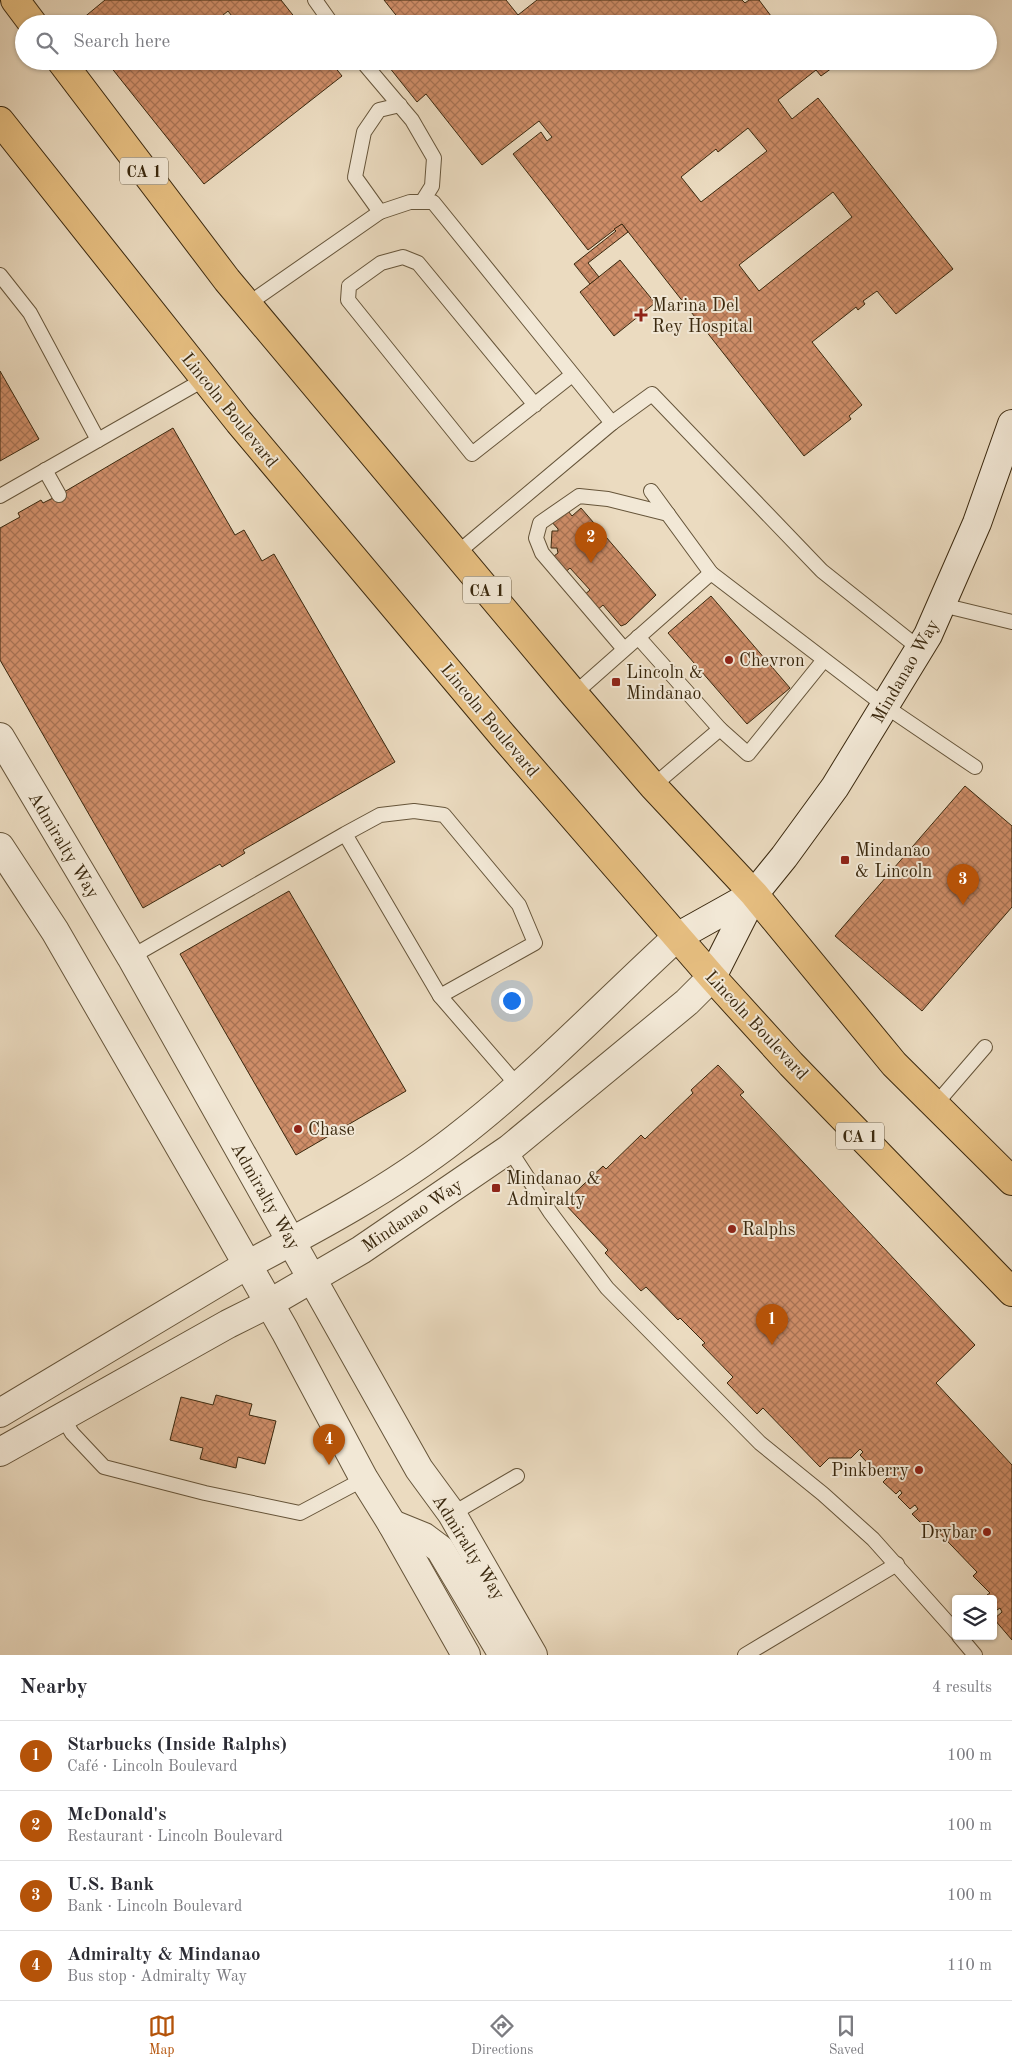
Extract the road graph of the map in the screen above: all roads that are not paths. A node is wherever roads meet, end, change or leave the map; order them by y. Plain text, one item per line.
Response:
1 (15, 0) edge
2 (315, 0) edge
3 (26, 15) edge
4 (326, 15) edge
5 (68, 70) edge
6 (370, 70) edge
7 (400, 105) junction
8 (0, 121) edge
9 (416, 202) junction
10 (380, 212) junction
11 (0, 276) edge
12 (248, 304) junction
13 (572, 376) junction
14 (205, 380) junction
15 (535, 405) junction
16 (612, 423) junction
17 (1012, 424) edge
18 (98, 440) junction
19 (45, 470) junction
20 (650, 491) dead end
21 (59, 494) dead end
22 (0, 496) edge
23 (668, 514) junction
24 (456, 554) junction
25 (711, 573) junction
26 (942, 605) junction
27 (1012, 622) edge
28 (638, 637) junction
29 (920, 649) junction
30 (624, 650) junction
31 (823, 661) junction
32 (574, 694) junction
33 (885, 706) junction
34 (720, 729) junction
35 (0, 737) edge
36 (976, 767) dead end
37 (653, 786) junction
38 (345, 834) junction
39 (0, 847) edge
40 (754, 894) junction
41 (677, 937) junction
42 (130, 957) junction
43 (712, 977) junction
44 (440, 996) junction
45 (985, 1047) dead end
46 (518, 1086) junction
47 (935, 1105) junction
48 (509, 1149) junction
49 (1009, 1171) edge
50 (292, 1241) junction
51 (246, 1264) junction
52 (313, 1278) junction
53 (1012, 1292) edge
54 (270, 1303) junction
55 (0, 1413) edge
56 (62, 1416) junction
57 (0, 1452) edge
58 (517, 1476) dead end
59 (364, 1479) junction
60 (452, 1514) junction
61 (392, 1524) junction
62 (897, 1564) junction
63 (952, 1627) edge
64 (962, 1640) edge
65 (466, 1655) edge
66 (503, 1655) edge
67 (533, 1655) edge
68 (745, 1655) edge
69 (975, 1655) edge

1 - 3 highway
2 - 4 lane
5 - 12 highway, CA 1
6 - 7 lane
7 - 9 lane
7 - 10 lane
8 - 14 highway, Lincoln Boulevard / CA 1
9 - 10 lane
9 - 13 lane
10 - 12 lane
11 - 18 lane
12 - 24 highway, CA 1
13 - 15 lane
13 - 16 lane
14 - 18 lane
14 - 41 highway, Lincoln Boulevard / CA 1
15 - 15 lane
16 - 24 lane
16 - 29 lane
17 - 26 street, Mindanao Way
18 - 19 lane
19 - 21 lane
19 - 22 lane
20 - 23 lane
23 - 25 lane
23 - 30 lane
24 - 32 highway, CA 1
25 - 28 lane
25 - 31 lane
26 - 27 lane
26 - 29 street, Mindanao Way
28 - 30 lane
28 - 34 lane
29 - 33 street, Mindanao Way
30 - 32 lane
31 - 33 lane
31 - 34 lane
32 - 37 highway, CA 1
33 - 36 lane
33 - 40 street, Mindanao Way
34 - 37 lane
35 - 42 street, Admiralty Way
37 - 40 highway, CA 1
38 - 42 lane
38 - 44 lane
38 - 44 lane
39 - 51 street
40 - 41 street, Mindanao Way
40 - 43 street, Mindanao Way
40 - 47 highway, CA 1
41 - 43 highway, Lincoln Boulevard / CA 1
41 - 46 street, Mindanao Way
42 - 50 street, Admiralty Way
43 - 48 street, Mindanao Way
43 - 53 highway, Lincoln Boulevard / CA 1
44 - 46 lane
45 - 47 lane
46 - 50 street, Mindanao Way
47 - 49 highway, CA 1
48 - 52 street, Mindanao Way
48 - 62 lane
50 - 51 street, Mindanao Way
50 - 52 street, Admiralty Way
51 - 54 street
51 - 55 street, Mindanao Way
52 - 54 street, Mindanao Way
52 - 60 street, Admiralty Way
54 - 56 street, Mindanao Way
54 - 59 street
56 - 57 street, Mindanao Way
56 - 59 lane
58 - 60 lane
59 - 61 street
60 - 67 street, Admiralty Way
61 - 65 street
61 - 66 street
62 - 63 lane
62 - 68 lane
64 - 69 lane

